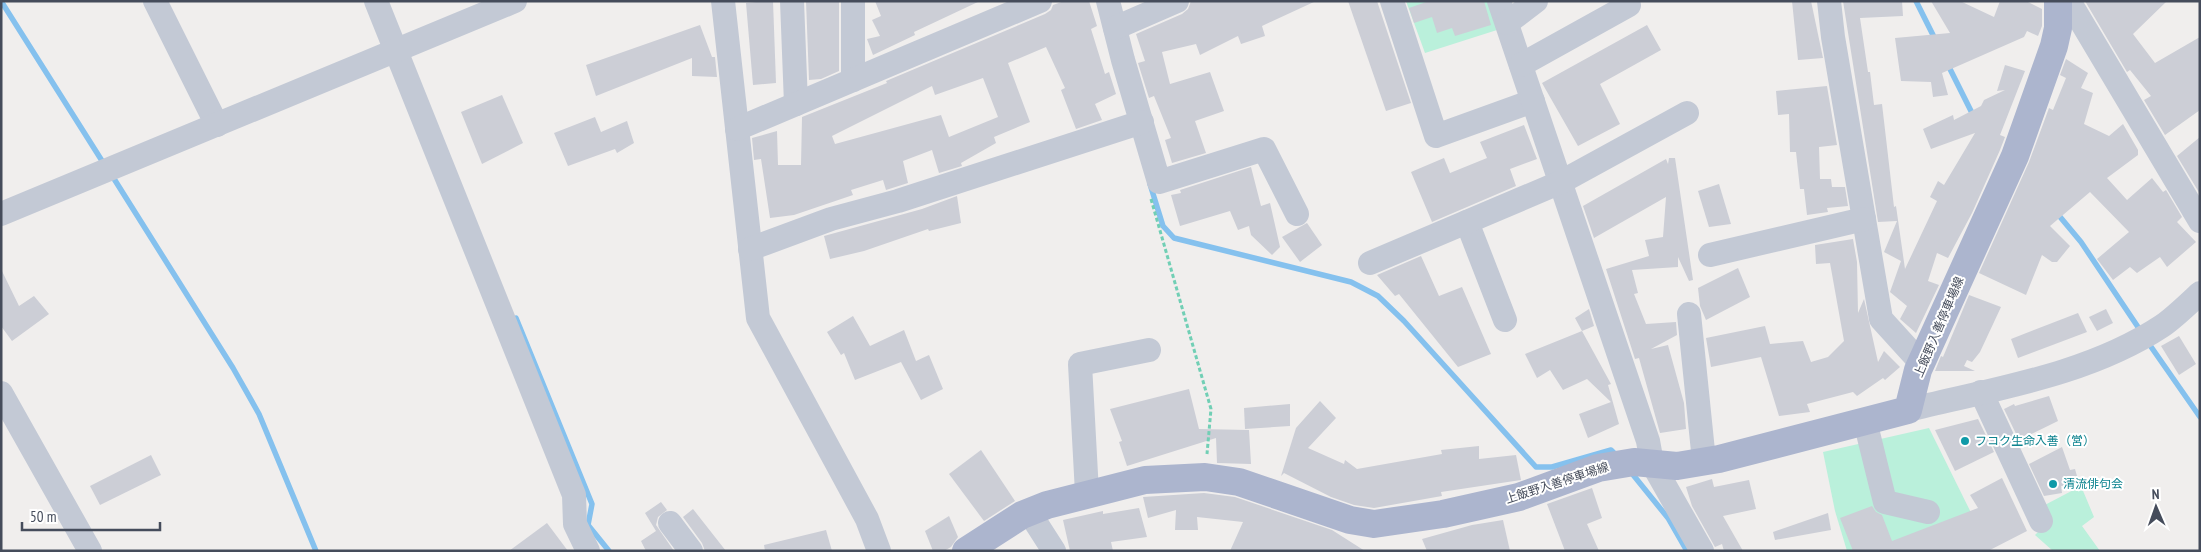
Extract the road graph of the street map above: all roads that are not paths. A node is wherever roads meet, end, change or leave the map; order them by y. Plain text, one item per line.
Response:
1 (156, 1) edge
2 (376, 1) edge
3 (515, 1) edge
4 (724, 1) edge
5 (792, 1) edge
6 (853, 1) edge
7 (1040, 1) edge
8 (1108, 1) edge
9 (1177, 1) edge
10 (1392, 1) edge
11 (1500, 1) edge
12 (1536, 1) edge
13 (1829, 1) edge
14 (2058, 1) edge
15 (2069, 1) edge
16 (1629, 5) dead end
17 (1507, 24) junction
18 (1115, 28) junction
19 (397, 51) junction
20 (1521, 65) junction
21 (853, 80) junction
22 (1533, 101) junction
23 (796, 104) junction
24 (1687, 113) dead end
25 (1142, 122) junction
26 (217, 125) junction
27 (737, 129) junction
28 (1561, 182) junction
29 (1, 214) edge
30 (1296, 214) dead end
31 (1864, 219) junction
32 (2200, 221) edge
33 (1467, 222) junction
34 (750, 249) junction
35 (1710, 255) dead end
36 (1370, 263) dead end
37 (2200, 293) edge
38 (1689, 314) dead end
39 (1504, 320) dead end
40 (1149, 350) dead end
41 (1921, 363) junction
42 (1981, 392) junction
43 (1, 393) edge
44 (1908, 410) junction
45 (1864, 421) junction
46 (1704, 461) junction
47 (1652, 463) junction
48 (1087, 494) junction
49 (1029, 512) junction
50 (1928, 512) dead end
51 (2041, 521) dead end
52 (670, 523) dead end
53 (90, 551) edge
54 (588, 551) edge
55 (691, 551) edge
56 (878, 551) edge
57 (966, 551) edge
58 (1054, 551) edge
59 (1702, 551) edge

1 - 26 street
2 - 19 street
3 - 19 street
4 - 27 street
5 - 23 street
6 - 21 street
7 - 21 street
8 - 18 street
9 - 18 street
10 - 22 street
11 - 17 street
12 - 17 street
13 - 31 street
14 - 41 main road, 上飯野入善停車場線
15 - 32 street
16 - 20 street
17 - 20 street
18 - 25 street
19 - 26 street
19 - 54 street
20 - 22 street
21 - 23 street
22 - 28 street
23 - 27 street
24 - 28 street
25 - 30 street
25 - 34 street
26 - 29 street
27 - 34 street
28 - 33 street
28 - 47 street
31 - 35 street
31 - 41 street
33 - 36 street
33 - 39 street
34 - 56 street
37 - 42 street
38 - 46 street
40 - 48 street
41 - 44 main road, 上飯野入善停車場線
42 - 44 street
42 - 51 street
43 - 53 street
44 - 45 main road, 上飯野入善停車場線
45 - 46 main road, 上飯野入善停車場線
45 - 50 street
46 - 47 main road, 上飯野入善停車場線
47 - 48 main road, 上飯野入善停車場線
47 - 59 street
48 - 49 main road, 上飯野入善停車場線
49 - 57 main road, 上飯野入善停車場線
49 - 58 street
52 - 55 street

